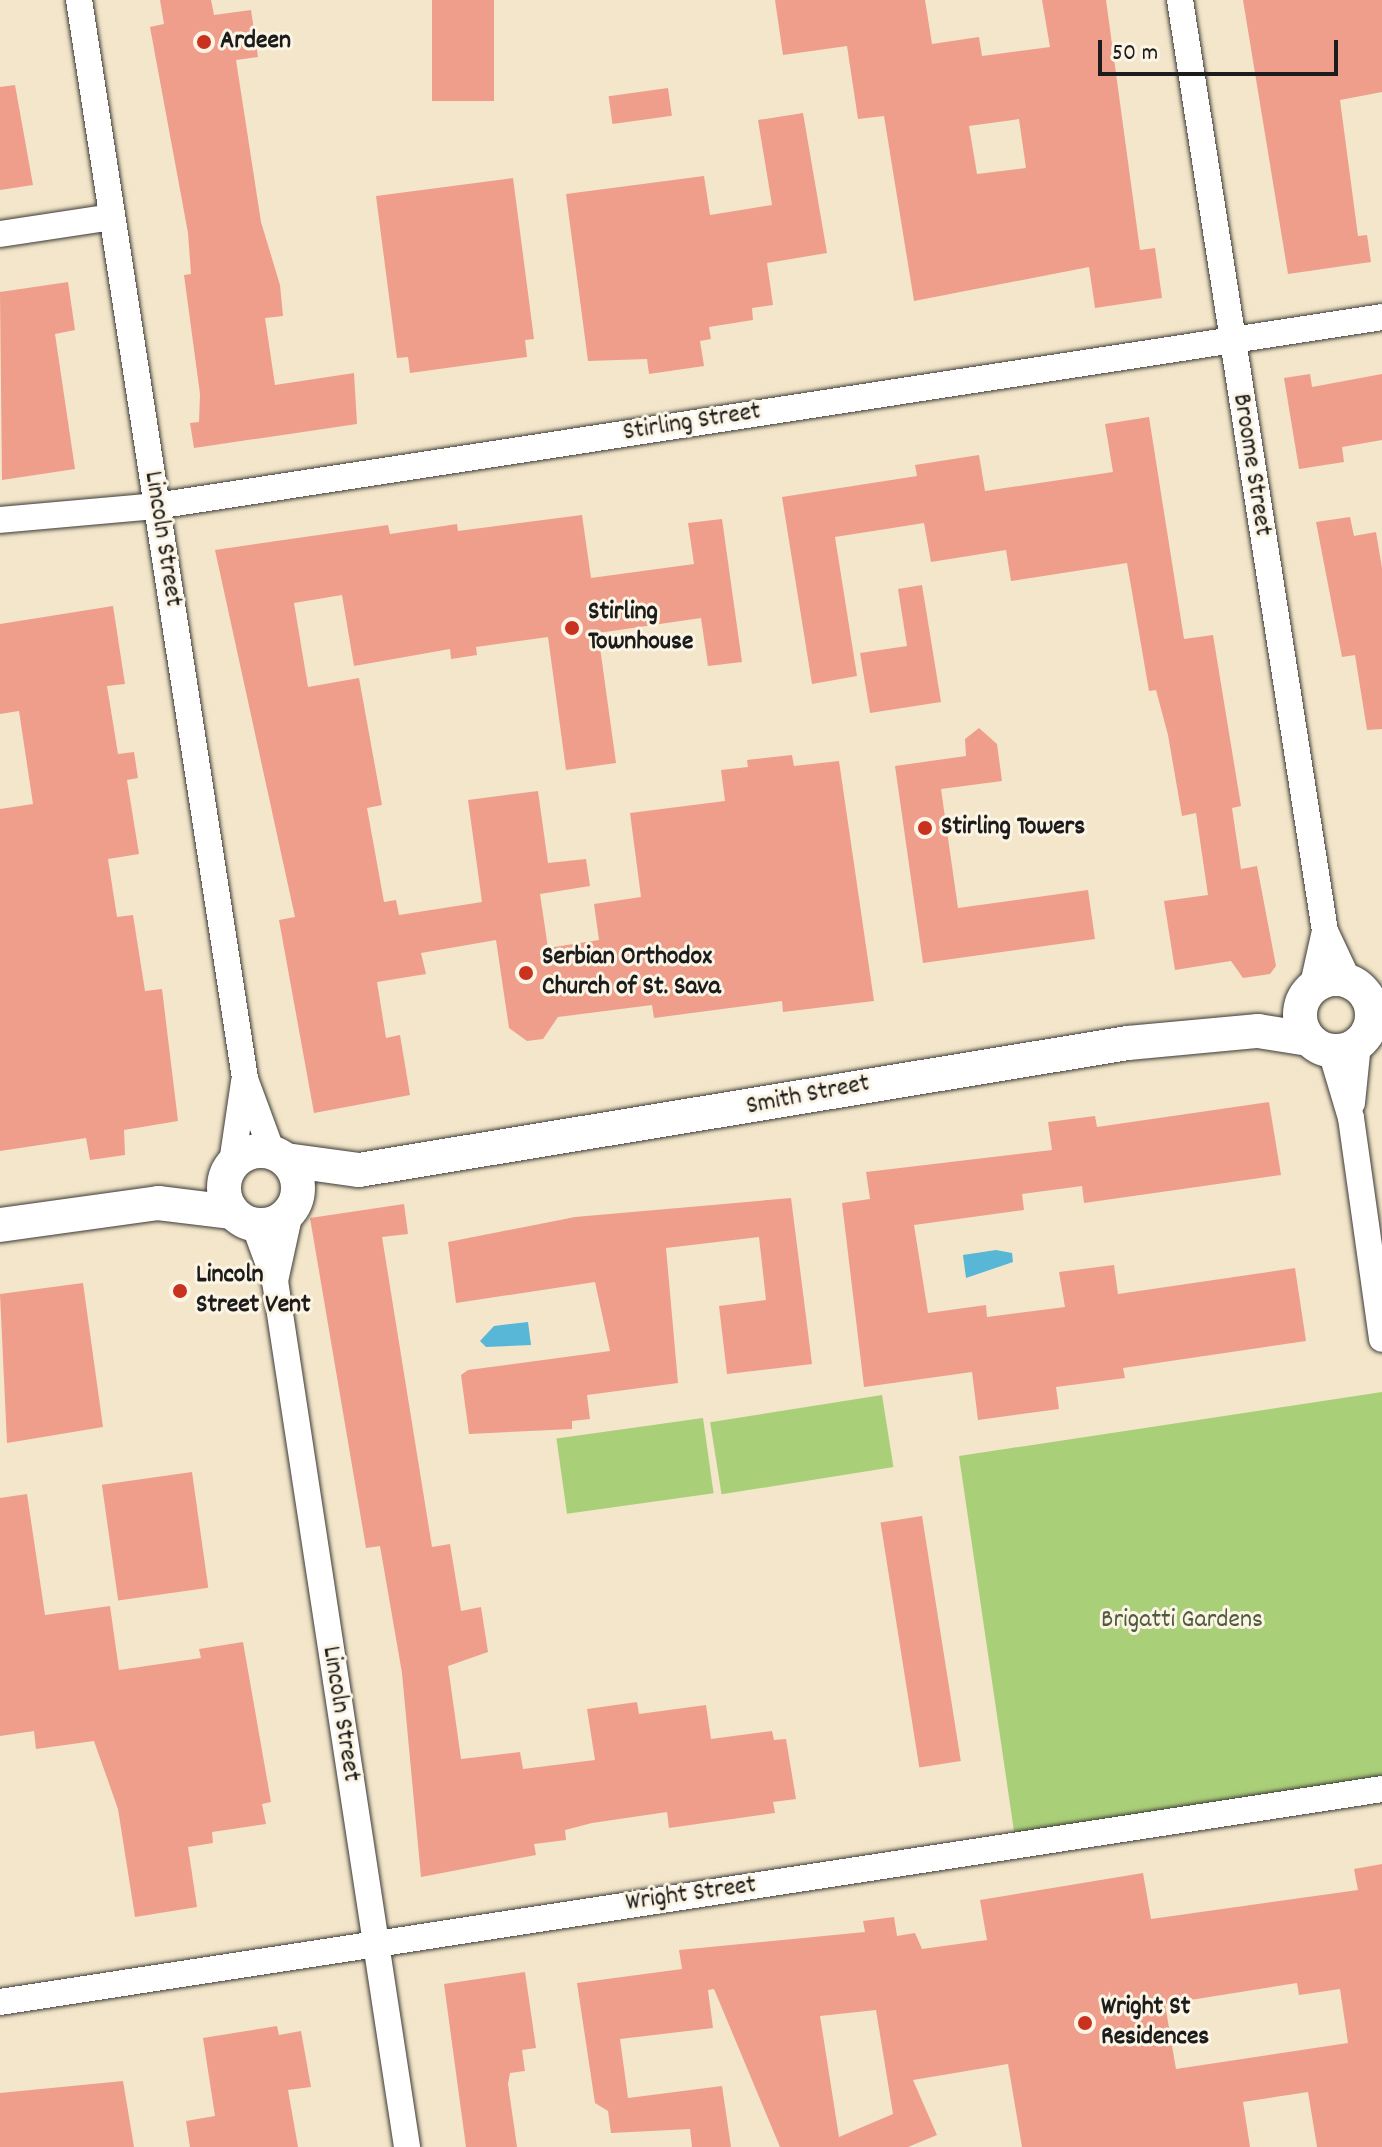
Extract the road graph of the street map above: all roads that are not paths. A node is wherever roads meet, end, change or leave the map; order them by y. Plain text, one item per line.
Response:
1 (79, 0) edge
2 (1180, 0) edge
3 (112, 217) junction
4 (0, 234) edge
5 (1382, 317) edge
6 (1231, 338) junction
7 (156, 506) junction
8 (0, 520) edge
9 (1325, 931) junction
10 (1346, 1016) edge
11 (245, 1079) junction
12 (279, 1156) junction
13 (230, 1166) junction
14 (359, 1170) junction
15 (158, 1203) junction
16 (291, 1209) junction
17 (243, 1218) junction
18 (0, 1225) edge
19 (275, 1281) junction
20 (1380, 1308) edge
21 (1382, 1339) edge
22 (1382, 1789) edge
23 (376, 1944) junction
24 (0, 2002) edge
25 (407, 2147) edge

1 - 3 street, Lincoln Street
2 - 6 street, Broome Street
3 - 4 street
3 - 7 street, Lincoln Street
5 - 6 street, Stirling Street
6 - 7 street, Stirling Street
6 - 9 street, Broome Street
7 - 8 street, Stirling Street
7 - 11 street, Lincoln Street
9 - 10 street, Broome Street
9 - 10 street, Broome Street
10 - 14 street, Smith Street
10 - 20 street, Broome Street
11 - 12 street, Lincoln Street
11 - 13 street, Lincoln Street
12 - 13 street
12 - 14 street, Smith Street
12 - 16 street
13 - 15 street
13 - 17 street
14 - 16 street, Smith Street
15 - 17 street
15 - 18 street
16 - 17 street
16 - 19 street, Lincoln Street
17 - 19 street, Lincoln Street
19 - 23 street, Lincoln Street
20 - 21 street, Broome Street
22 - 23 street, Wright Street
23 - 24 street, Wright Street
23 - 25 street, Lincoln Street

